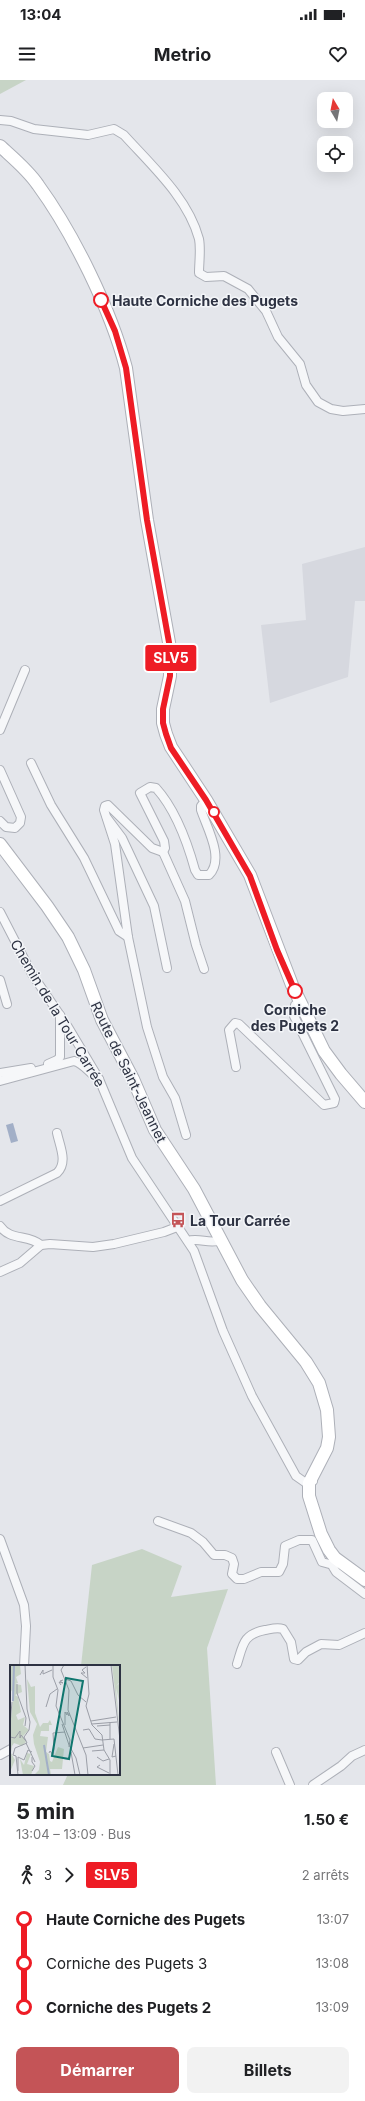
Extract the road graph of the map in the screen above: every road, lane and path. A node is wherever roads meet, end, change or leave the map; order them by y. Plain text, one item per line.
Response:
1 (0, 120) edge
2 (0, 146) edge
3 (365, 409) edge
4 (25, 670) dead end
5 (0, 730) edge
6 (31, 763) dead end
7 (0, 770) edge
8 (206, 800) junction
9 (105, 816) junction
10 (0, 821) edge
11 (0, 844) edge
12 (163, 852) junction
13 (0, 912) edge
14 (128, 937) junction
15 (167, 968) dead end
16 (204, 969) dead end
17 (0, 980) edge
18 (300, 1002) junction
19 (7, 1004) dead end
20 (60, 1015) junction
21 (236, 1067) dead end
22 (0, 1073) edge
23 (99, 1079) junction
24 (0, 1081) edge
25 (365, 1102) edge
26 (57, 1134) dead end
27 (186, 1135) dead end
28 (0, 1201) edge
29 (0, 1226) edge
30 (177, 1227) junction
31 (221, 1240) junction
32 (188, 1241) junction
33 (41, 1245) junction
34 (0, 1272) edge
35 (313, 1481) junction
36 (158, 1521) dead end
37 (0, 1539) edge
38 (334, 1562) junction
39 (365, 1580) edge
40 (365, 1594) edge
41 (365, 1633) edge
42 (237, 1664) dead end
43 (24, 1665) edge
44 (10, 1750) edge
45 (365, 1750) edge
46 (276, 1752) dead end
47 (0, 1755) edge
48 (290, 1785) edge
49 (313, 1785) edge

1 - 3 street
2 - 8 street
4 - 5 street
6 - 14 street
7 - 10 street
8 - 12 street
8 - 18 street
9 - 12 street
9 - 14 street
9 - 15 street
11 - 31 street, Route de Saint-Jeannet
12 - 16 street
13 - 20 street, Chemin de la Tour Carrée
14 - 27 street
17 - 19 street
18 - 21 street
18 - 25 street
20 - 22 street
20 - 23 street, Chemin de la Tour Carrée
23 - 24 street
23 - 30 street, Chemin de la Tour Carrée
26 - 28 street
29 - 33 street
30 - 32 street, Chemin de la Tour Carrée
30 - 33 street
31 - 32 street
31 - 35 street, Route de Saint-Jeannet
32 - 35 street, Chemin de la Tour Carrée
33 - 34 street
35 - 38 street
36 - 38 street
37 - 43 street
38 - 39 street
38 - 40 street
41 - 42 street
44 - 47 street
45 - 49 street
46 - 48 street

